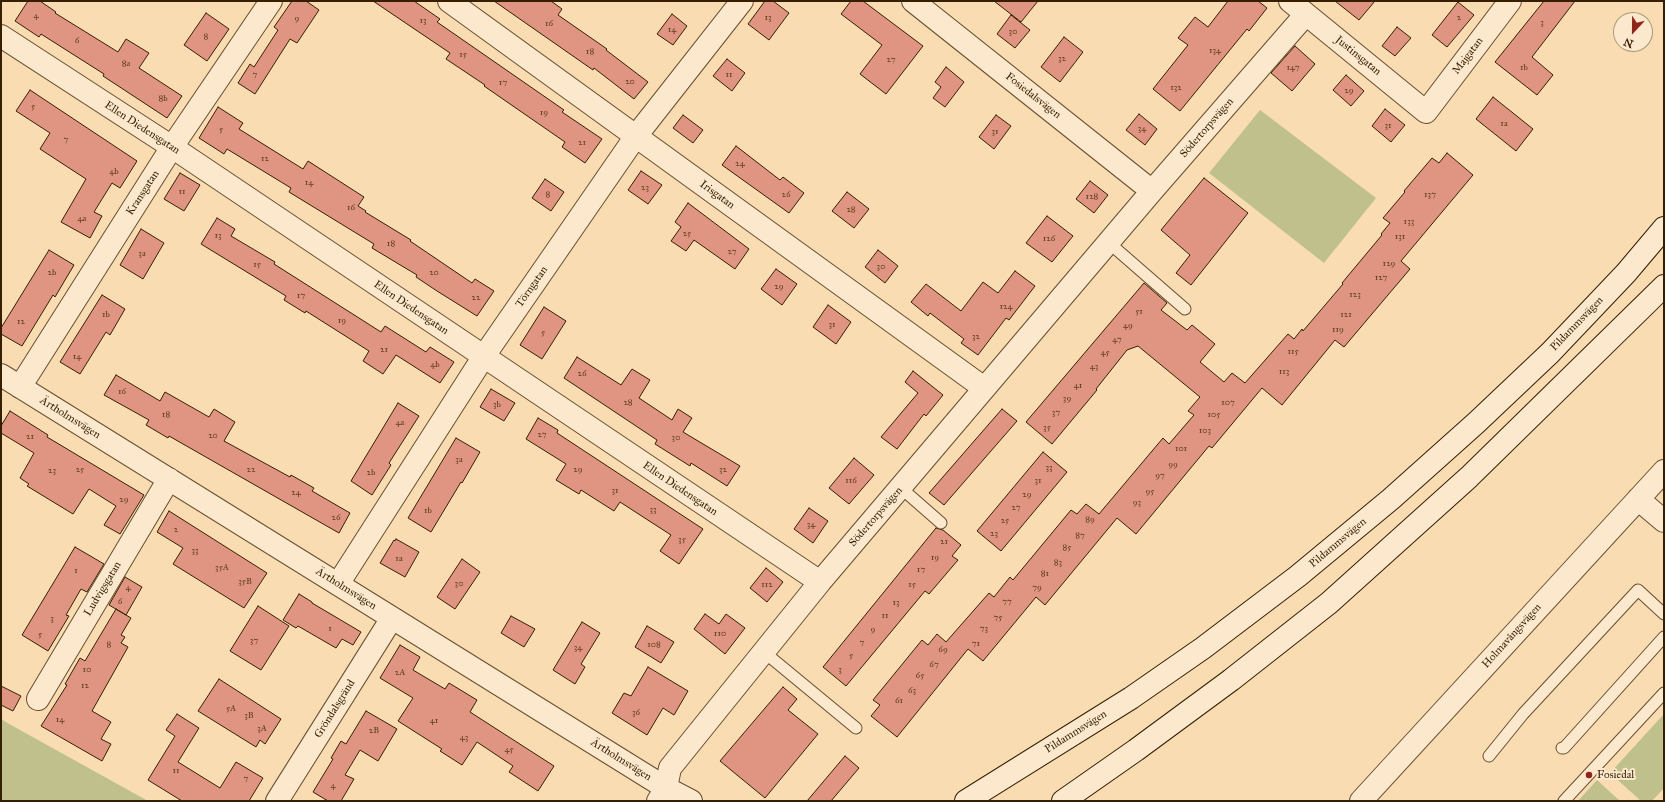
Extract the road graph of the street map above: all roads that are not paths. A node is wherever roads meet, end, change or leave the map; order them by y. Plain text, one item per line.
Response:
1 (271, 1) edge
2 (449, 1) edge
3 (742, 1) edge
4 (913, 1) edge
5 (1510, 1) edge
6 (1298, 7) edge
7 (1, 36) edge
8 (1426, 112) joint
9 (636, 136) junction
10 (172, 147) junction
11 (1152, 191) junction
12 (1664, 228) edge
13 (1108, 242) junction
14 (1664, 286) edge
15 (1185, 309) dead end
16 (484, 356) junction
17 (1, 375) edge
18 (20, 387) junction
19 (984, 388) junction
20 (1664, 471) edge
21 (169, 479) junction
22 (901, 488) junction
23 (1638, 499) junction
24 (1664, 522) edge
25 (941, 523) dead end
26 (820, 582) junction
27 (338, 584) junction
28 (1664, 614) edge
29 (392, 618) junction
30 (1664, 638) edge
31 (764, 652) junction
32 (1664, 692) edge
33 (38, 699) dead end
34 (856, 728) dead end
35 (1562, 748) dead end
36 (1489, 756) dead end
37 (662, 795) edge
38 (277, 801) edge
39 (691, 801) edge
40 (966, 801) edge
41 (1063, 801) edge
42 (1361, 801) edge
43 (1564, 801) edge

1 - 10 street, Kransgatan
2 - 9 street, Irisgatan
3 - 9 street, Törngatan
4 - 11 street, Fosiedalsvägen
5 - 8 street, Majgatan
6 - 8 street, Justinsgatan
6 - 11 street, Södertorpsvägen
7 - 10 street, Ellen Diedensgatan
9 - 16 street, Törngatan
9 - 19 street, Irisgatan
10 - 16 street, Ellen Diedensgatan
10 - 18 street, Kransgatan
11 - 13 street, Södertorpsvägen
12 - 40 street, Pildammsvägen
13 - 15 lane
13 - 19 street, Södertorpsvägen
14 - 41 street
16 - 26 street, Ellen Diedensgatan
16 - 27 street, Törngatan
17 - 18 street, Ärtholmsvägen
18 - 21 street, Ärtholmsvägen
19 - 22 street, Södertorpsvägen
20 - 23 street, Holmavångsvägen
21 - 27 street, Ärtholmsvägen
21 - 33 street, Ludvigsgatan
22 - 25 lane
22 - 26 street, Södertorpsvägen
23 - 24 street
23 - 42 street, Holmavångsvägen
26 - 31 street, Södertorpsvägen
27 - 29 street, Ärtholmsvägen
28 - 36 lane
29 - 37 street, Ärtholmsvägen
29 - 38 street, Gröndalsgränd
30 - 35 lane
31 - 34 lane
31 - 37 street, Södertorpsvägen
32 - 43 lane
37 - 39 street, Ärtholmsvägen

